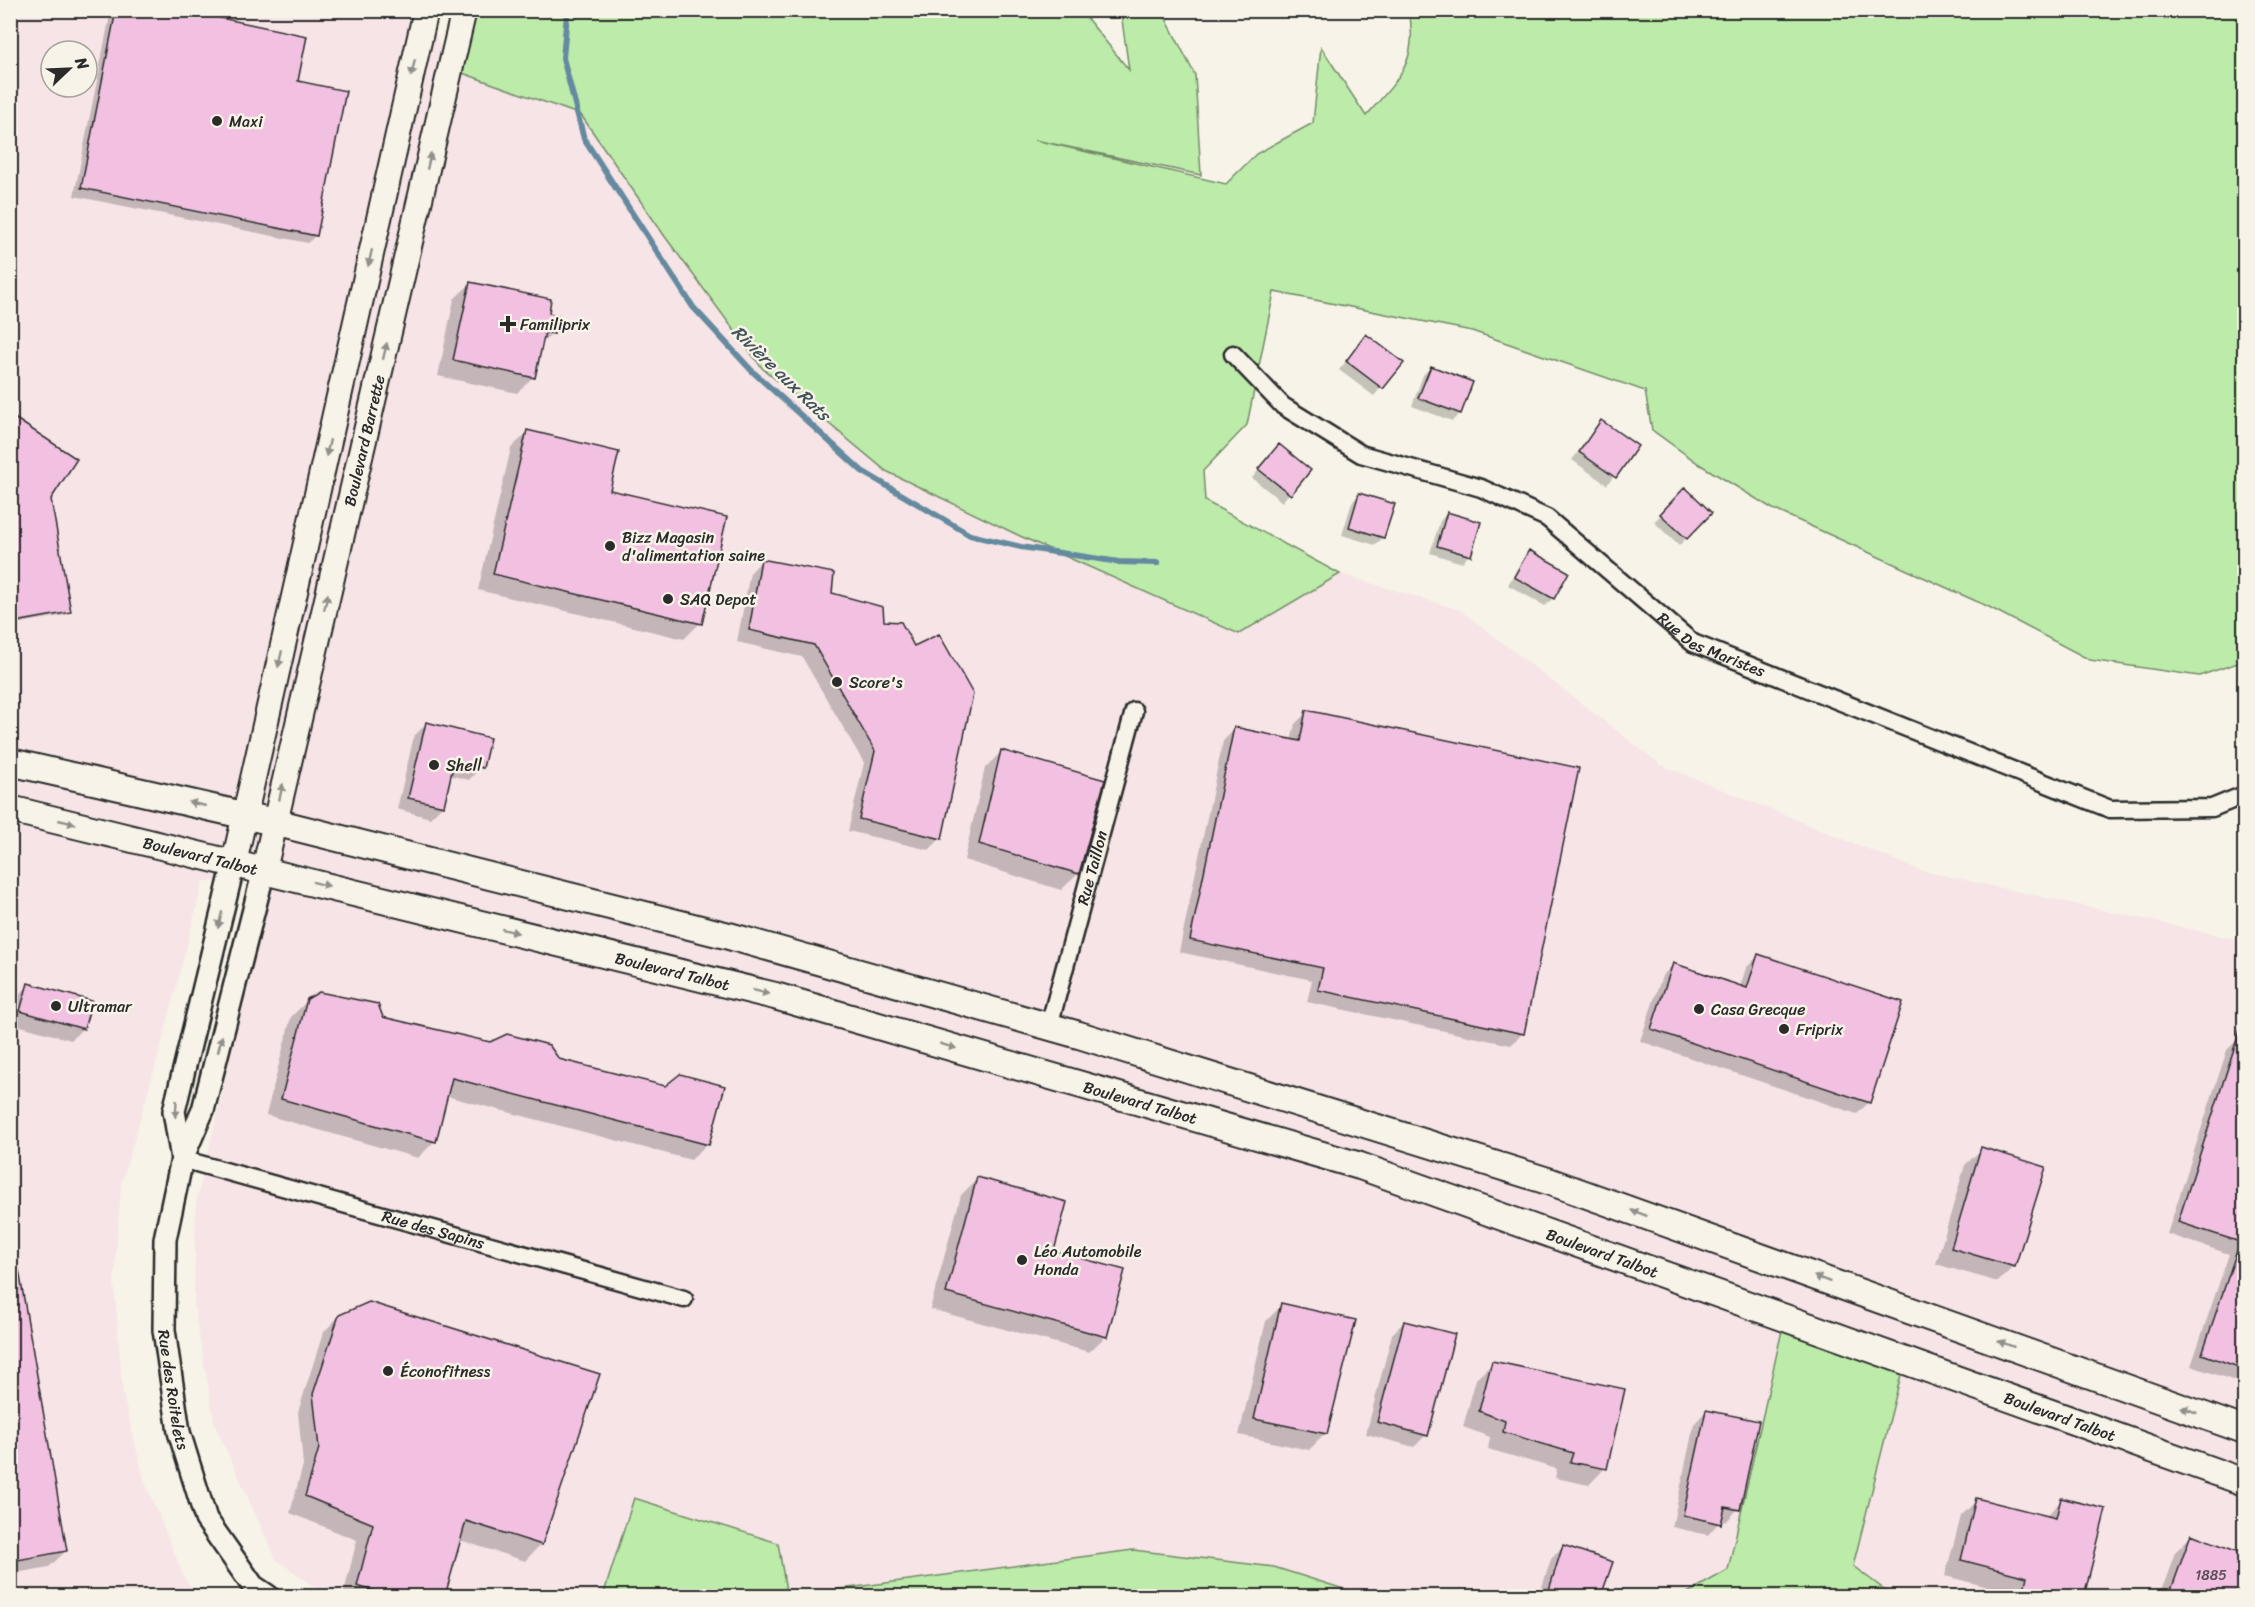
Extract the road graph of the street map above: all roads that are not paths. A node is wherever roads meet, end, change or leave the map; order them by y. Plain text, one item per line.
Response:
1 (426, 10) edge
2 (464, 10) edge
3 (1233, 354) dead end
4 (1134, 711) dead end
5 (10, 762) edge
6 (2244, 795) edge
7 (10, 809) edge
8 (245, 815) junction
9 (274, 822) junction
10 (234, 863) junction
11 (264, 870) junction
12 (1049, 1026) junction
13 (182, 1159) junction
14 (684, 1299) dead end
15 (2244, 1430) edge
16 (2244, 1482) edge
17 (268, 1596) edge

1 -> 8 main road, Boulevard Barrette
9 -> 2 main road, Boulevard Barrette
3 - 6 street, Rue Des Maristes
4 - 12 street, Rue Taillon
8 -> 5 main road
7 -> 10 main road, Boulevard Talbot
8 - 9 main road
8 - 10 main road, Boulevard Barrette
9 - 11 main road, Boulevard Barrette
9 - 12 main road
10 - 11 main road, Boulevard Talbot
10 -> 13 street, Rue des Roitelets
13 -> 11 street, Rue des Roitelets
11 -> 16 main road, Boulevard Talbot
15 -> 12 main road
13 - 14 street, Rue des Sapins
13 - 17 street, Rue des Roitelets

